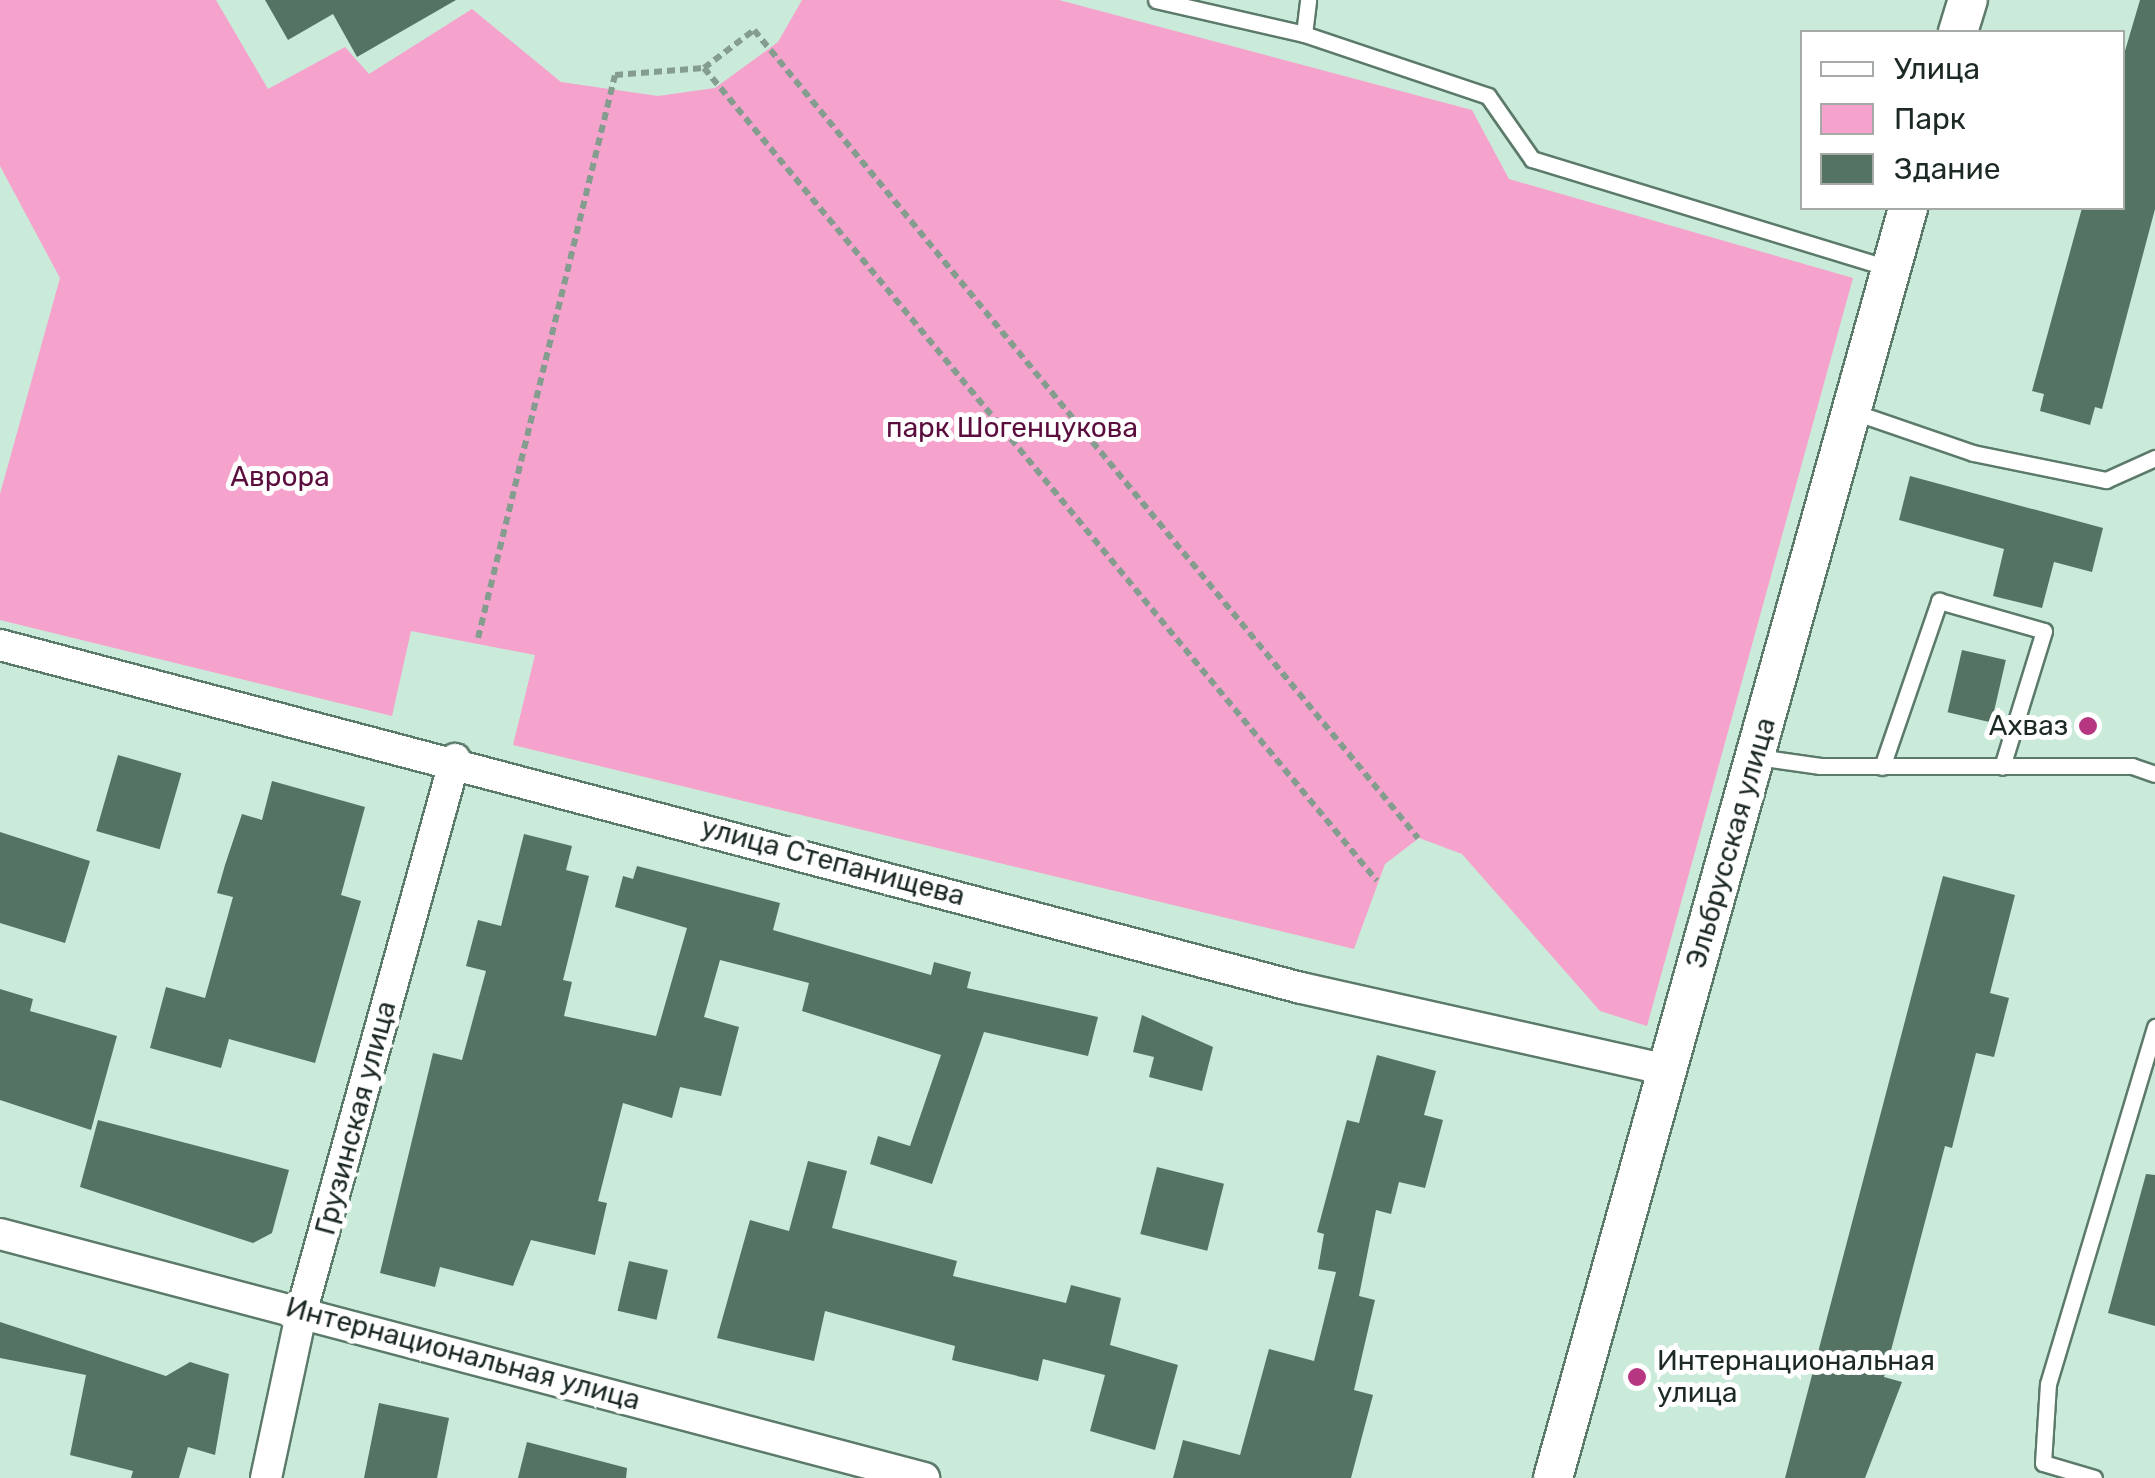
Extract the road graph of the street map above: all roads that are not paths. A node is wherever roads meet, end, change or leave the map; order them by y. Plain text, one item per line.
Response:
1 (1156, 0) edge
2 (1308, 0) edge
3 (1968, 0) edge
4 (1959, 30) edge
5 (1304, 34) junction
6 (1907, 210) edge
7 (1891, 269) junction
8 (1851, 411) junction
9 (2155, 458) edge
10 (0, 645) edge
11 (1755, 756) junction
12 (454, 760) junction
13 (1882, 767) junction
14 (2002, 767) junction
15 (2155, 774) edge
16 (2155, 1027) edge
17 (1668, 1070) junction
18 (0, 1234) edge
19 (302, 1310) junction
20 (846, 1468) edge
21 (266, 1478) edge
22 (924, 1478) edge
23 (1553, 1478) edge
24 (2094, 1478) edge

1 - 5 lane
2 - 5 lane
3 - 4 street
5 - 7 lane
6 - 7 street, Эльбрусская улица
7 - 8 street, Эльбрусская улица
8 - 9 lane
8 - 11 street, Эльбрусская улица
10 - 12 street, улица Степанищева
11 - 13 lane
11 - 17 street, Эльбрусская улица
12 - 17 street, улица Степанищева
12 - 19 street, Грузинская улица
13 - 14 lane
13 - 14 lane
14 - 15 lane
16 - 24 lane
17 - 23 street, Эльбрусская улица
18 - 19 street, Интернациональная улица
19 - 20 street, Интернациональная улица
19 - 21 street, Грузинская улица
20 - 22 street, Интернациональная улица

